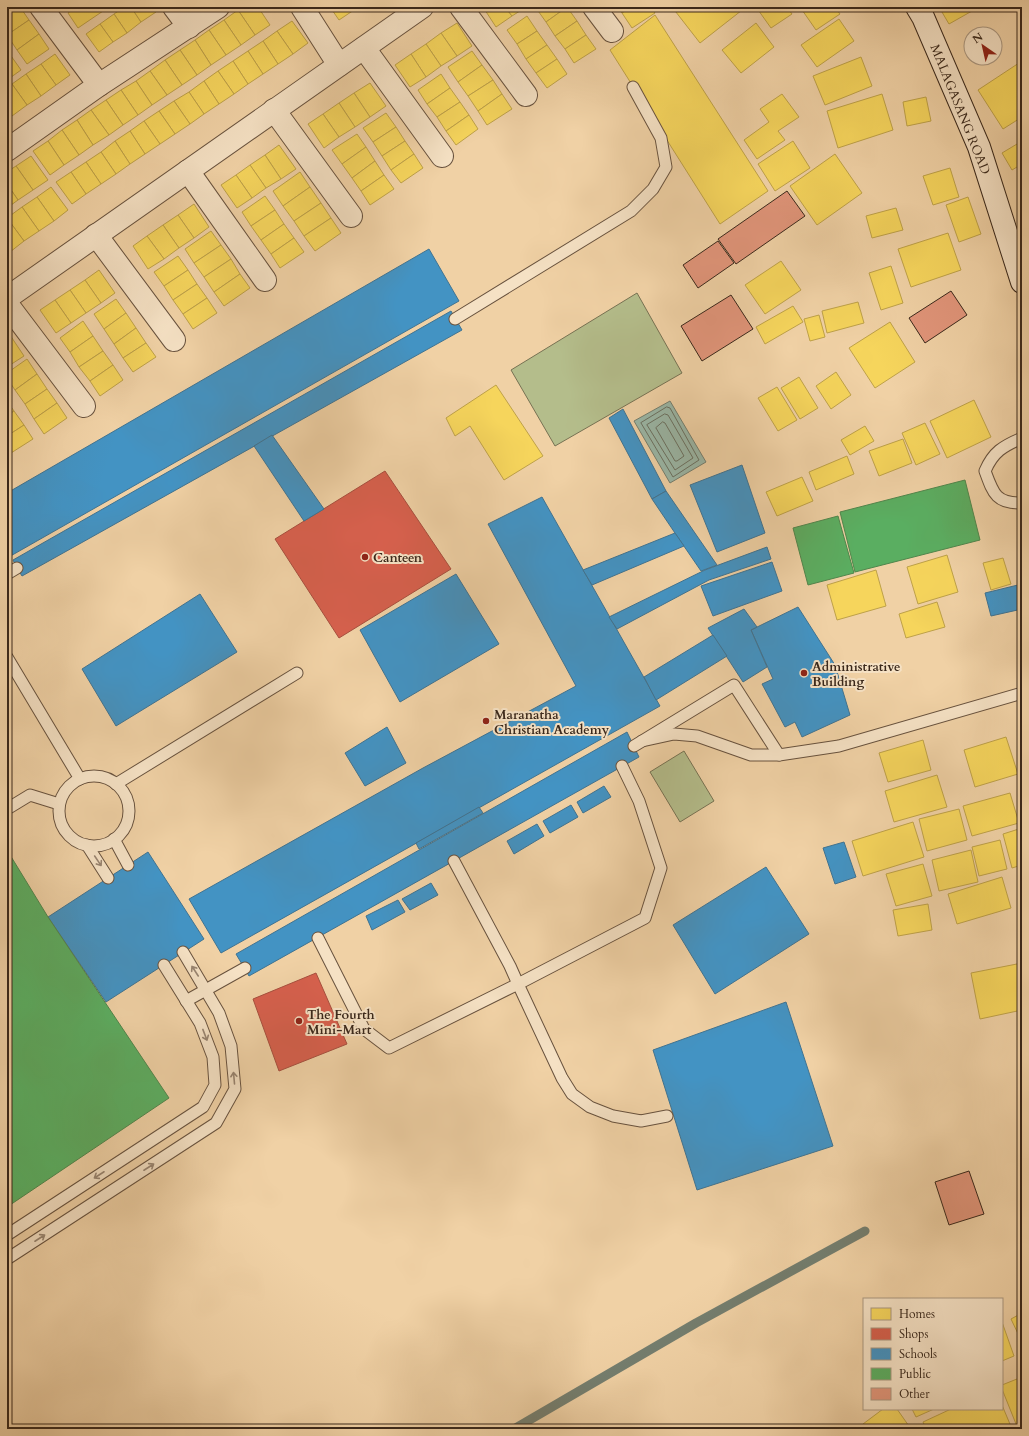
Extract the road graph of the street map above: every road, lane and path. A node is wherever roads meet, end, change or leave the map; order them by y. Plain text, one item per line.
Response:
1 (41, 7) edge
2 (174, 7) edge
3 (218, 7) edge
4 (302, 7) edge
5 (422, 7) edge
6 (461, 7) edge
7 (594, 7) edge
8 (917, 7) edge
9 (189, 27) junction
10 (612, 31) dead end
11 (364, 48) junction
12 (339, 65) junction
13 (99, 85) junction
14 (633, 86) dead end
15 (526, 95) dead end
16 (274, 110) junction
17 (9, 144) edge
18 (442, 156) dead end
19 (188, 171) junction
20 (351, 216) dead end
21 (96, 235) junction
22 (265, 280) dead end
23 (1022, 282) edge
24 (7, 298) edge
25 (7, 304) edge
26 (455, 319) dead end
27 (174, 340) dead end
28 (84, 406) dead end
29 (1022, 438) edge
30 (1022, 503) edge
31 (7, 658) edge
32 (297, 673) dead end
33 (1022, 693) edge
34 (779, 754) junction
35 (622, 766) dead end
36 (80, 779) junction
37 (116, 784) junction
38 (59, 804) junction
39 (7, 809) edge
40 (114, 839) junction
41 (87, 845) junction
42 (454, 861) dead end
43 (128, 865) dead end
44 (108, 878) dead end
45 (318, 938) dead end
46 (183, 952) dead end
47 (164, 965) dead end
48 (245, 968) dead end
49 (518, 984) junction
50 (206, 989) junction
51 (186, 1001) junction
52 (667, 1116) dead end
53 (7, 1235) edge
54 (7, 1259) edge

1 - 13 street
2 - 9 street
3 - 9 street
4 - 12 street
5 - 11 street
6 - 15 street
7 - 10 street
8 - 23 street, MALAGASANG ROAD
9 - 13 street
11 - 12 street
11 - 18 street
12 - 16 street
13 - 17 street
14 - 26 lane
16 - 19 street
16 - 20 street
19 - 21 street
19 - 22 street
21 - 24 street
21 - 27 street
25 - 28 street
29 - 30 lane
31 - 36 lane
32 - 37 lane
33 - 34 lane
34 - 34 lane
35 - 49 lane
36 - 37 lane
36 - 38 lane
37 - 40 lane
38 - 39 lane
38 - 41 lane
40 - 41 lane
40 - 43 lane
41 -> 44 lane
42 - 49 lane
45 - 49 lane
50 -> 46 lane
47 - 51 lane
48 - 50 lane
49 - 52 lane
50 - 51 lane
54 -> 50 lane
51 -> 53 lane

